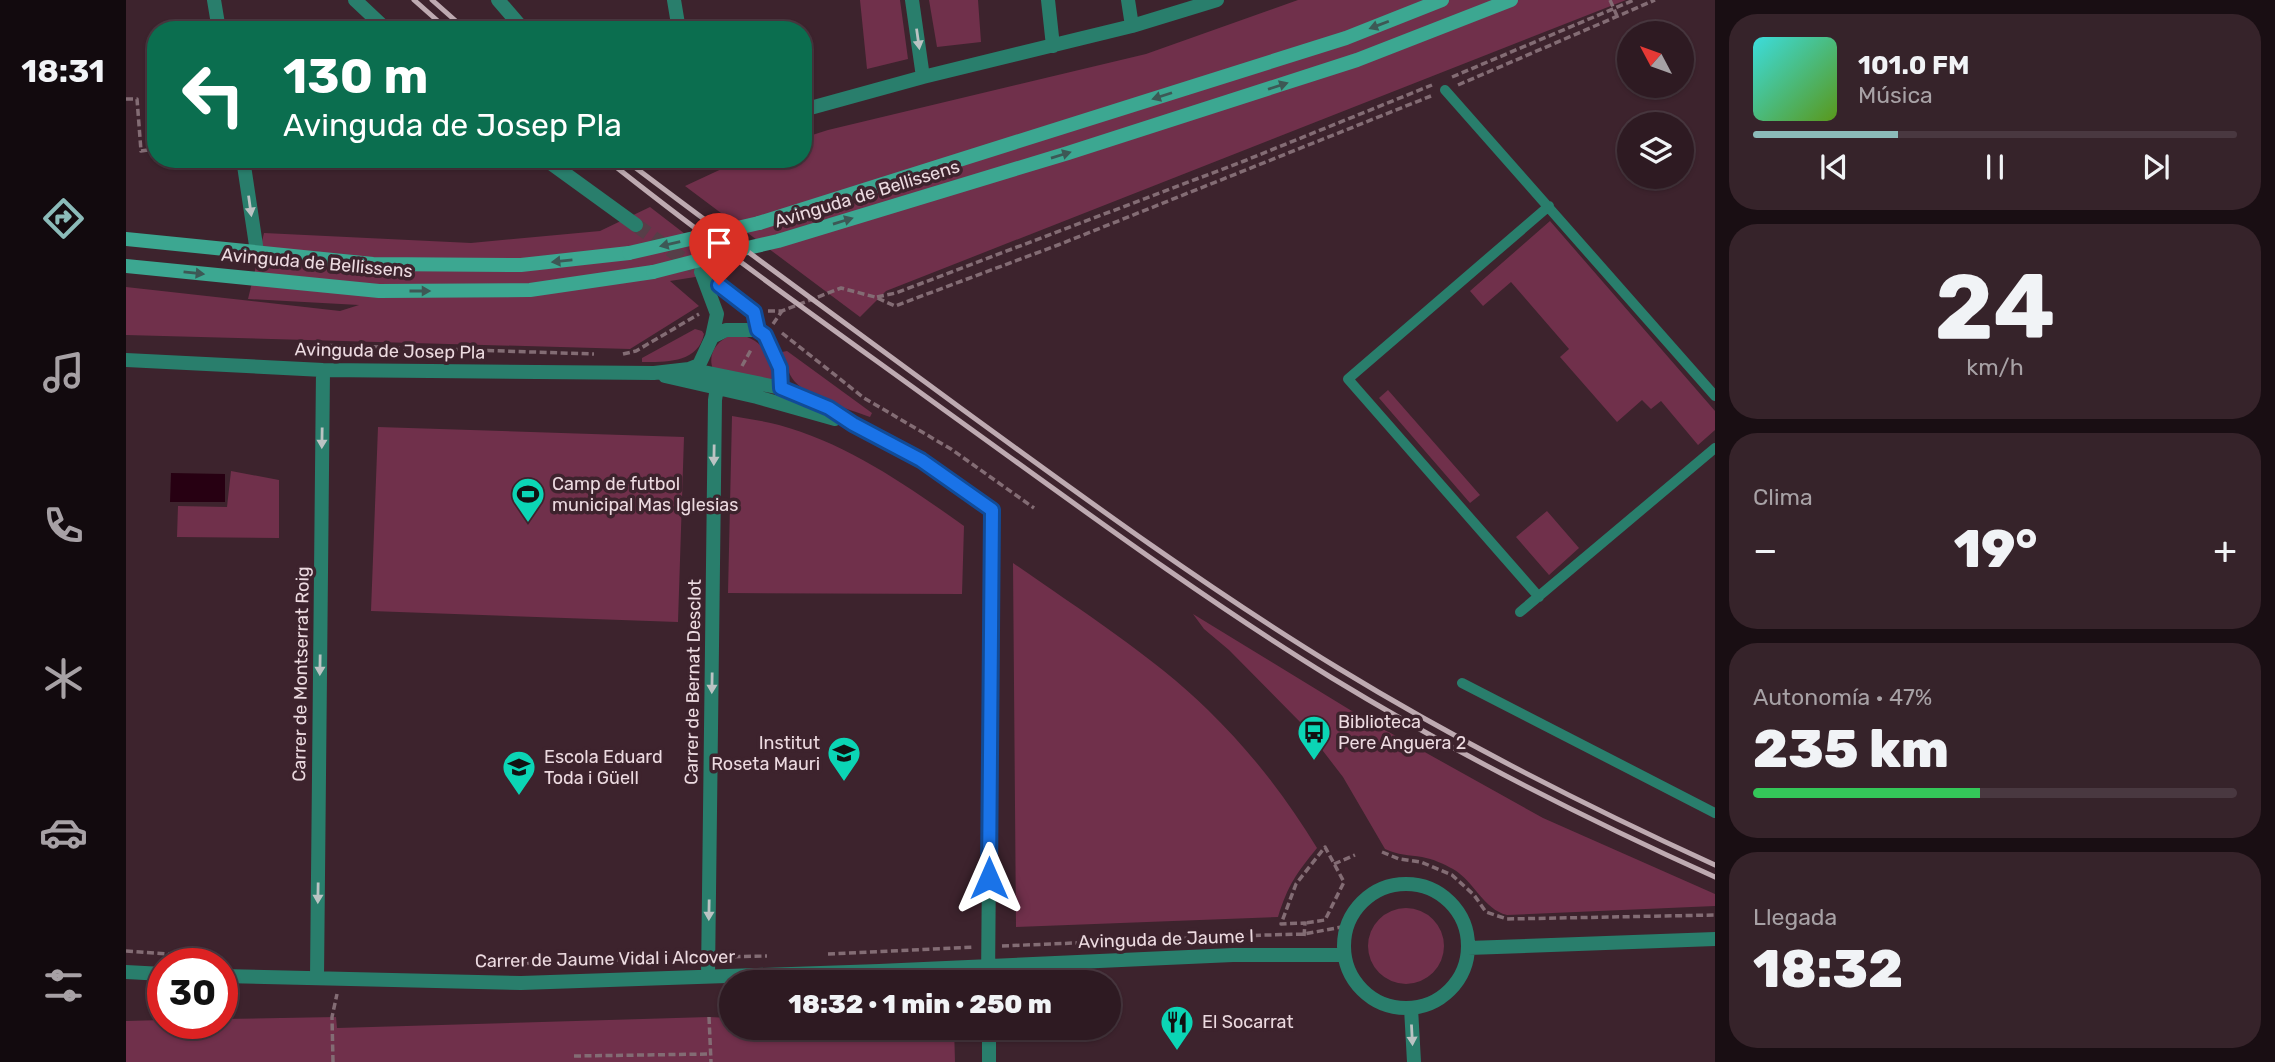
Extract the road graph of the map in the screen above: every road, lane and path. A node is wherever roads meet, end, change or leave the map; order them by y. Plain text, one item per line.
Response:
1 (214, 0) edge
2 (355, 0) edge
3 (498, 0) edge
4 (674, 0) edge
5 (912, 0) edge
6 (1048, 0) edge
7 (1128, 0) edge
8 (1217, 0) edge
9 (1442, 0) edge
10 (1511, 0) edge
11 (1611, 0) edge
12 (1634, 0) edge
13 (1655, 0) edge
14 (1202, 2) edge
15 (1614, 8) junction
16 (1617, 16) junction
17 (218, 21) edge
18 (377, 21) edge
19 (516, 21) edge
20 (678, 21) edge
21 (1132, 26) junction
22 (1053, 46) junction
23 (923, 77) junction
24 (1452, 77) dead end
25 (1442, 86) junction
26 (126, 99) edge
27 (812, 108) edge
28 (147, 150) edge
29 (244, 168) edge
30 (557, 168) edge
31 (1549, 206) junction
32 (636, 225) tunnel mouth
33 (126, 239) edge
34 (257, 252) junction
35 (126, 266) edge
36 (875, 297) junction
37 (702, 310) dead end
38 (782, 311) dead end
39 (765, 328) junction
40 (712, 337) junction
41 (604, 354) dead end
42 (617, 355) dead end
43 (126, 360) edge
44 (689, 369) junction
45 (323, 370) junction
46 (654, 373) junction
47 (717, 387) junction
48 (781, 388) junction
49 (1715, 396) edge
50 (757, 397) junction
51 (853, 424) junction
52 (1715, 448) edge
53 (1034, 508) dead end
54 (1539, 597) junction
55 (1520, 612) dead end
56 (1462, 683) dead end
57 (1715, 813) edge
58 (1382, 852) dead end
59 (1355, 855) dead end
60 (1335, 864) junction
61 (1715, 915) edge
62 (1305, 923) junction
63 (1347, 926) junction
64 (1304, 934) junction
65 (1222, 937) dead end
66 (1194, 938) dead end
67 (1715, 939) edge
68 (988, 946) junction
69 (1468, 948) junction
70 (126, 951) edge
71 (147, 953) edge
72 (825, 954) dead end
73 (1302, 955) junction
74 (1345, 955) junction
75 (772, 956) dead end
76 (709, 957) junction
77 (482, 964) dead end
78 (988, 966) junction
79 (988, 970) edge
80 (126, 972) edge
81 (147, 973) edge
82 (238, 976) edge
83 (708, 976) junction
84 (317, 978) junction
85 (341, 979) junction
86 (1411, 1008) junction
87 (709, 1017) dead end
88 (989, 1040) edge
89 (711, 1054) junction
90 (575, 1056) dead end
91 (333, 1062) edge
92 (711, 1062) edge
93 (989, 1062) edge
94 (1414, 1062) edge

1 - 17 street
2 - 18 street
3 - 19 street
4 - 20 street
5 -> 23 street
6 - 22 street
7 - 21 street
8 - 14 street
9 -> 34 main road, Avinguda de Bellissens, bridge
35 -> 10 main road, Avinguda de Bellissens, bridge
11 - 15 path
12 - 15 path
13 - 16 path
14 - 21 street
15 - 16 path
15 - 24 path
16 - 25 path
21 - 22 street
22 - 23 street
23 - 27 street
25 - 31 lane
25 - 36 path
25 - 36 path
26 - 28 path
29 -> 34 street
30 - 32 street
31 - 49 lane
31 - 54 lane
33 - 34 main road, Avinguda de Bellissens
36 - 38 path
37 - 42 path
39 - 40 street
39 - 40 street
39 - 48 street
39 - 53 path
40 - 44 street
41 - 45 path
43 - 45 street, Avinguda de Josep Pla
44 - 46 street, Avinguda de Josep Pla
44 - 48 street, Avinguda de Josep Pla
45 - 46 street, Avinguda de Josep Pla
45 -> 84 street, Carrer de Montserrat Roig
46 - 47 street, Avinguda de Josep Pla
47 - 50 street, Avinguda de Josep Pla
47 -> 76 street, Carrer de Bernat Desclot
48 - 50 street
48 - 51 street, Avinguda de Josep Pla
50 - 51 street, Avinguda de Josep Pla
51 - 68 street, Avinguda de Josep Pla
52 - 54 lane
54 - 55 lane
56 - 57 lane
58 - 61 path
59 - 60 path
60 - 62 path
60 - 62 path
62 - 64 path
63 - 64 path
63 - 69 street
63 - 74 street
64 - 65 path
64 - 73 path
66 - 68 path
67 - 69 street
68 - 72 path
68 - 78 street
69 - 86 street
70 - 71 path
73 - 74 street, Avinguda de Jaume I
73 - 78 street, Avinguda de Jaume I
74 - 86 street
75 - 76 path
76 - 77 path
76 - 83 street, Carrer de Bernat Desclot
78 - 79 street
78 - 83 street, Carrer de Jaume Vidal i Alcover
80 - 81 street
82 - 84 street, Carrer de Jaume Vidal i Alcover
83 - 85 street, Carrer de Jaume Vidal i Alcover
84 - 85 street, Carrer de Jaume Vidal i Alcover
85 - 91 path
86 -> 94 street
87 - 89 path
88 - 93 street
89 - 90 path
89 - 92 path

